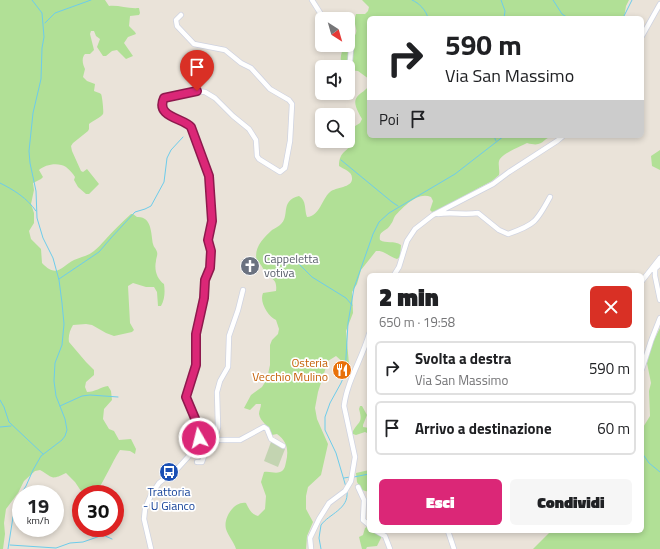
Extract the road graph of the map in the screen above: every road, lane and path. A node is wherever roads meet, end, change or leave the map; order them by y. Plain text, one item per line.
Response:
1 (312, 0) edge
2 (660, 4) edge
3 (320, 12) edge
4 (181, 15) dead end
5 (644, 32) edge
6 (561, 138) edge
7 (550, 197) dead end
8 (433, 215) junction
9 (660, 258) edge
10 (660, 264) edge
11 (395, 273) edge
12 (644, 279) edge
13 (243, 290) dead end
14 (660, 300) edge
15 (660, 318) edge
16 (367, 341) edge
17 (644, 363) edge
18 (199, 428) junction
19 (212, 439) junction
20 (283, 446) dead end
21 (197, 462) dead end
22 (358, 487) dead end
23 (367, 523) edge
24 (380, 533) edge
25 (449, 533) edge
26 (151, 549) edge
27 (311, 549) edge
28 (390, 549) edge
29 (454, 549) edge

1 - 3 street
2 - 5 street
4 - 18 street
6 - 8 street
7 - 8 street
8 - 11 street
9 - 12 street
10 - 14 street
13 - 19 street
15 - 17 street
16 - 27 street
18 - 19 street
18 - 26 street
19 - 20 street
19 - 21 street
22 - 23 street
24 - 28 street
25 - 29 street

